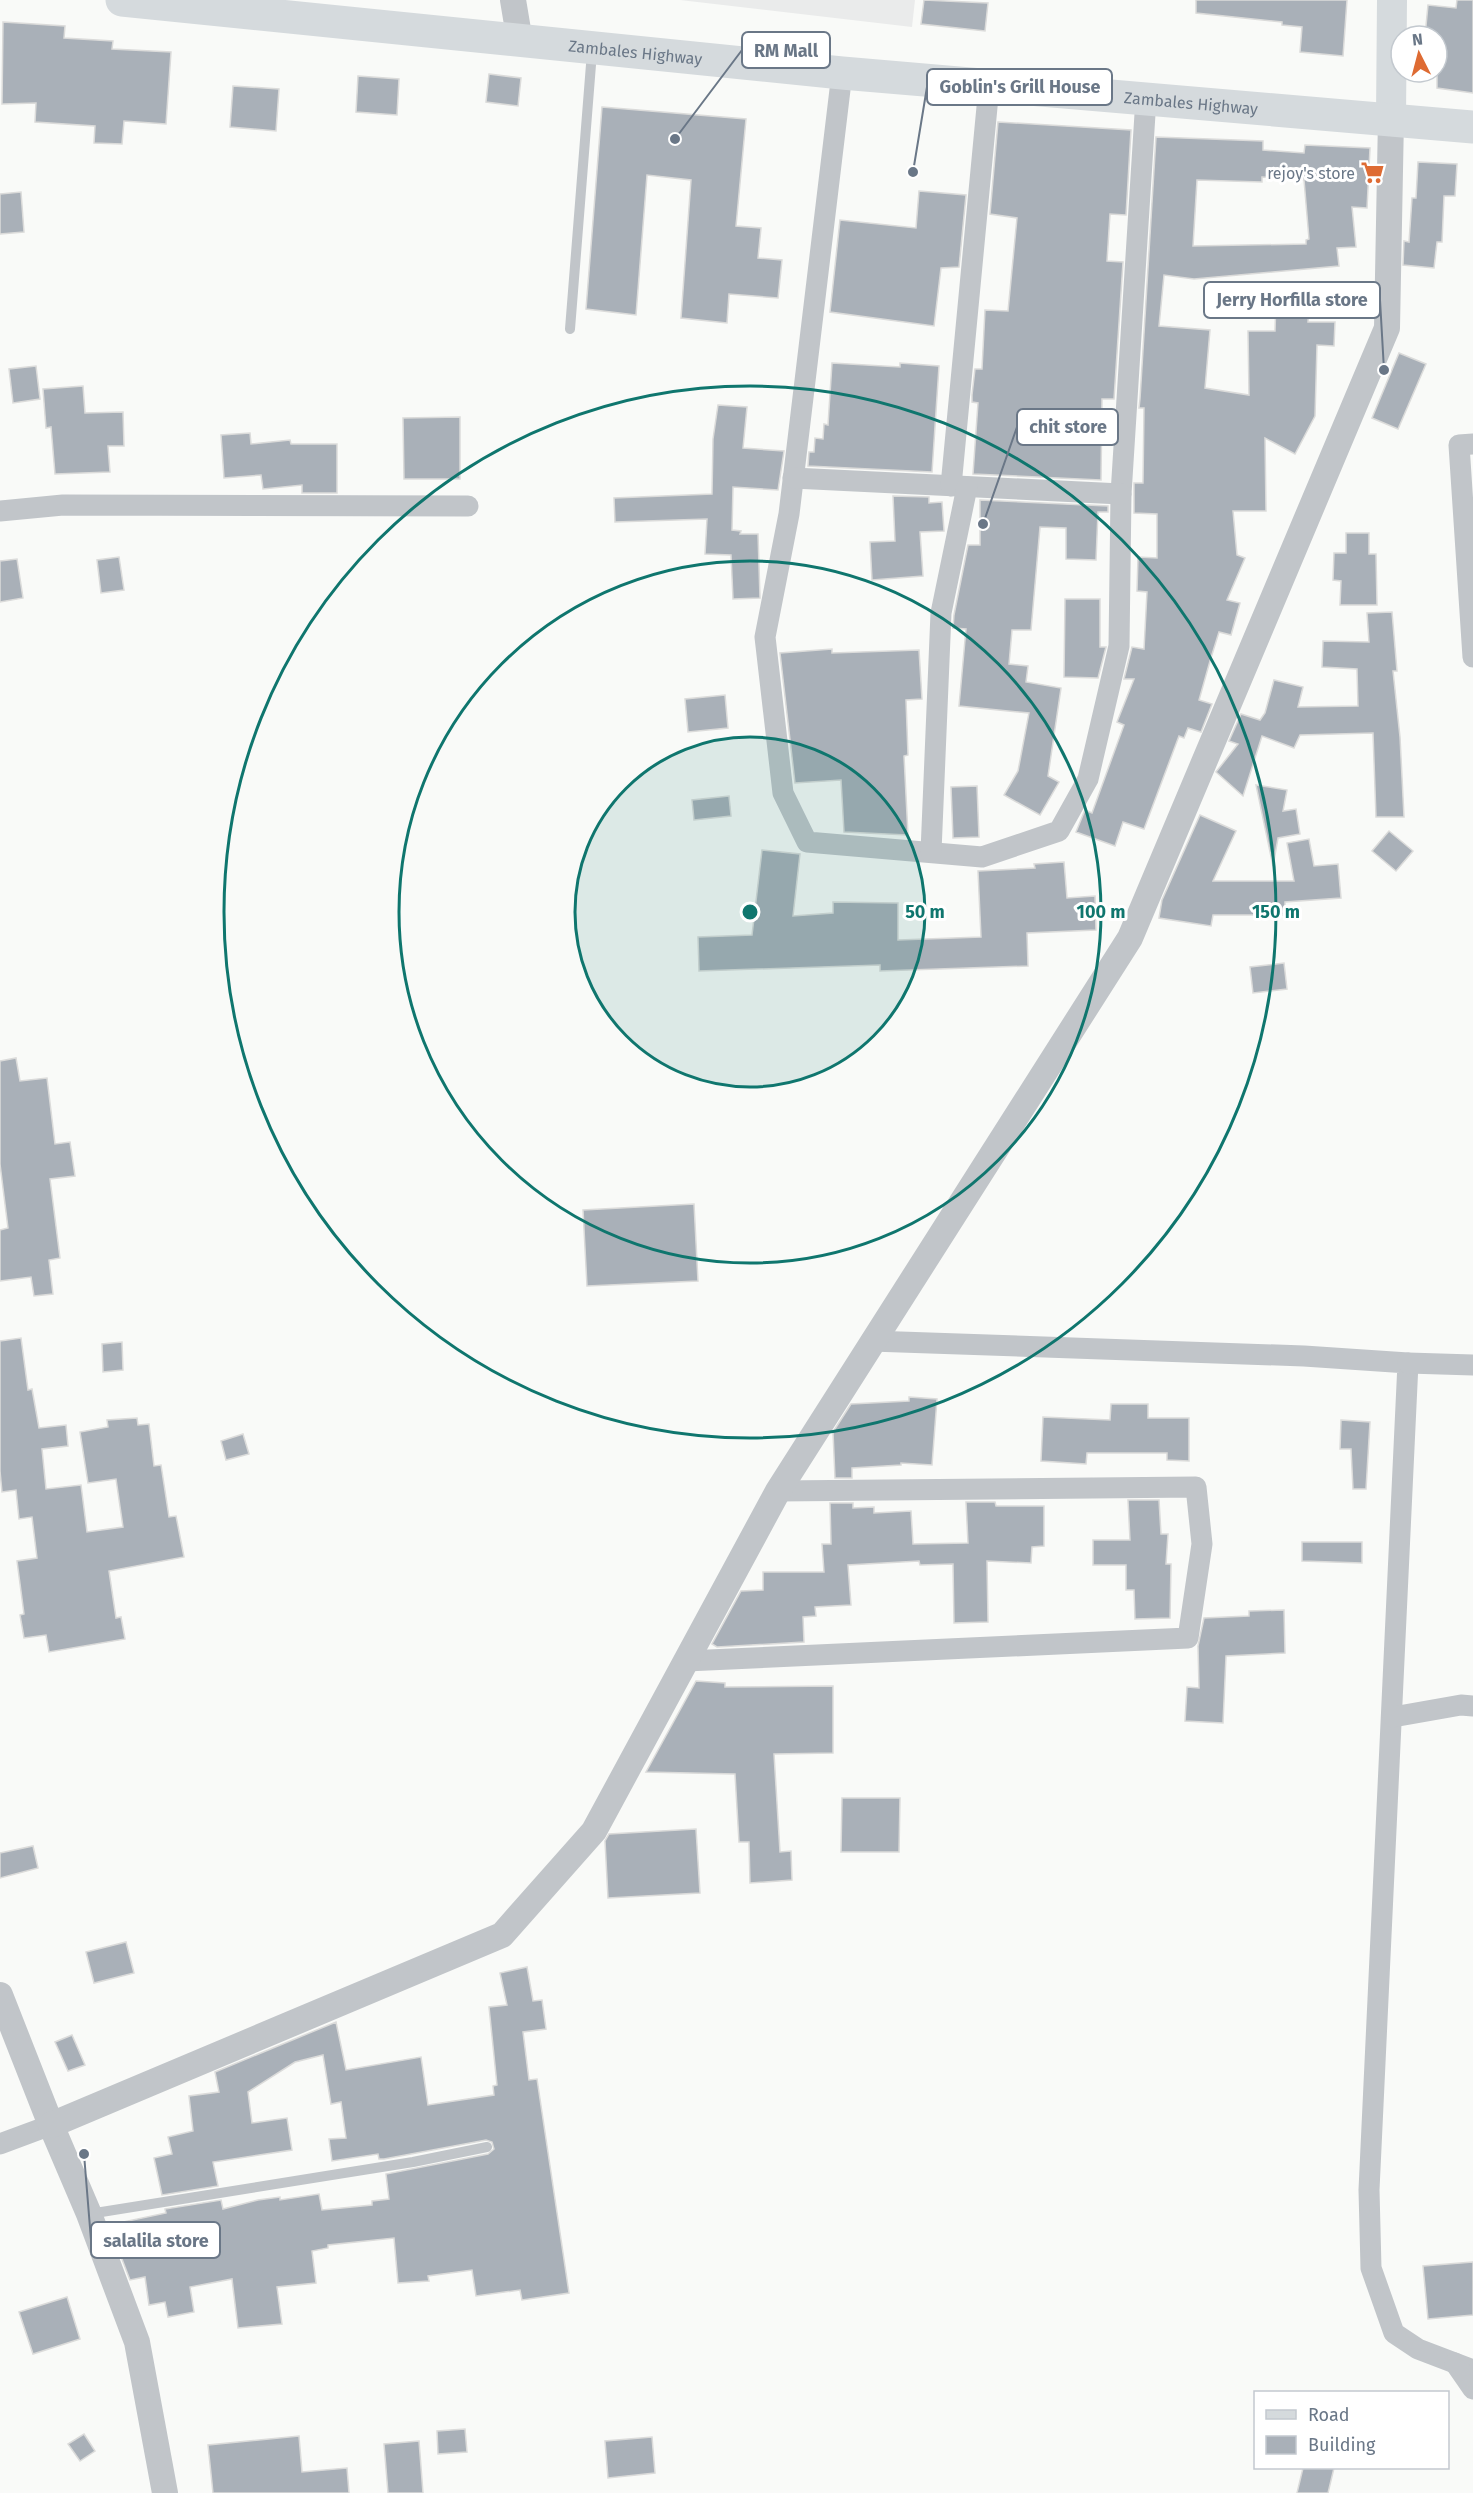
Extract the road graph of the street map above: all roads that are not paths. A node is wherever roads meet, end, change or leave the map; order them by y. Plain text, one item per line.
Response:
1 (122, 0) edge
2 (513, 0) edge
3 (1392, 0) edge
4 (313, 10) edge
5 (520, 42) junction
6 (592, 49) junction
7 (842, 73) junction
8 (989, 86) junction
9 (1146, 98) junction
10 (1391, 118) junction
11 (1473, 127) edge
12 (570, 329) dead end
13 (1473, 444) edge
14 (794, 478) junction
15 (959, 486) junction
16 (1121, 494) junction
17 (468, 506) dead end
18 (0, 511) edge
19 (1473, 657) edge
20 (931, 852) junction
21 (871, 1341) junction
22 (1408, 1363) junction
23 (1473, 1365) edge
24 (778, 1491) junction
25 (686, 1661) junction
26 (1473, 1706) edge
27 (1393, 1717) junction
28 (0, 1995) edge
29 (51, 2125) junction
30 (0, 2144) edge
31 (487, 2147) dead end
32 (89, 2214) junction
33 (1464, 2366) edge
34 (1473, 2389) edge
35 (165, 2493) edge

1 - 4 main road, Zambales Highway
2 - 5 street
3 - 10 main road
4 - 5 main road, Zambales Highway
5 - 6 main road, Zambales Highway
6 - 7 main road, Zambales Highway
6 - 12 lane
7 - 8 main road, Zambales Highway
7 - 14 street
8 - 9 main road, Zambales Highway
8 - 15 street
9 - 10 main road, Zambales Highway
9 - 16 street
10 - 11 main road, Zambales Highway
10 - 21 street
13 - 19 street
14 - 15 street
14 - 20 street
15 - 16 street
15 - 20 street
16 - 20 street
17 - 18 street
21 - 22 street
21 - 24 street
22 - 23 street
22 - 27 street
24 - 25 street
24 - 25 street
25 - 29 street
26 - 27 street
27 - 33 street
28 - 29 street
29 - 30 street
29 - 32 street
31 - 32 lane
32 - 35 street
33 - 34 street

